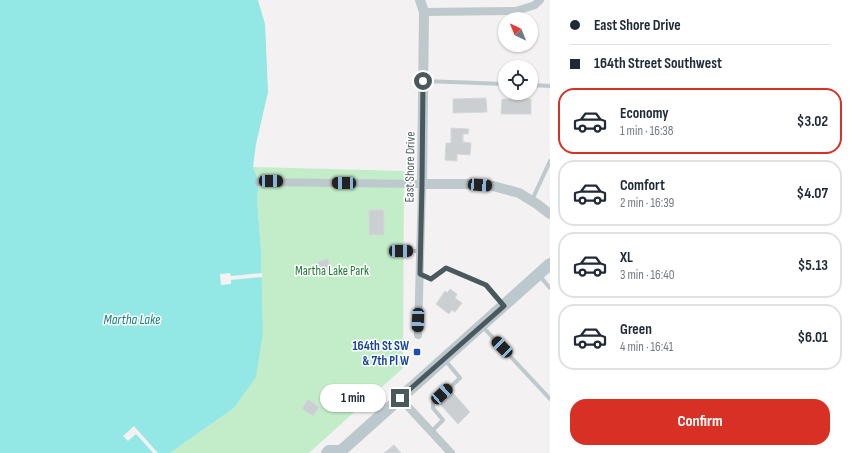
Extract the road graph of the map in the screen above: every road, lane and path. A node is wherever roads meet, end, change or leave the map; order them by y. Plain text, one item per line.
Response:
1 (420, 0) edge
2 (540, 0) edge
3 (424, 12) junction
4 (423, 81) junction
5 (498, 84) edge
6 (538, 85) edge
7 (550, 86) edge
8 (550, 161) edge
9 (259, 182) dead end
10 (422, 184) junction
11 (532, 201) junction
12 (550, 214) edge
13 (392, 251) dead end
14 (420, 251) junction
15 (550, 264) edge
16 (420, 274) junction
17 (538, 275) junction
18 (550, 288) edge
19 (504, 306) junction
20 (482, 326) junction
21 (418, 334) dead end
22 (444, 359) junction
23 (400, 398) junction
24 (550, 399) edge
25 (431, 432) junction
26 (341, 452) edge
27 (327, 453) edge
28 (451, 453) edge

1 - 3 street, East Shore Drive
2 - 3 street
3 - 4 street, East Shore Drive
4 - 5 lane
4 - 10 street, East Shore Drive
6 - 7 lane
8 - 11 lane
9 - 10 street
10 - 11 street
10 - 14 street, East Shore Drive
11 - 12 street
13 - 14 lane
14 - 16 street, East Shore Drive
15 - 17 main road
16 - 19 lane
16 - 21 street, East Shore Drive
17 - 18 lane
17 - 19 main road
19 - 20 main road
20 - 22 main road
20 - 24 lane
22 - 23 main road
22 - 25 lane
23 - 25 street
23 - 26 main road
25 - 28 street
26 - 27 main road

